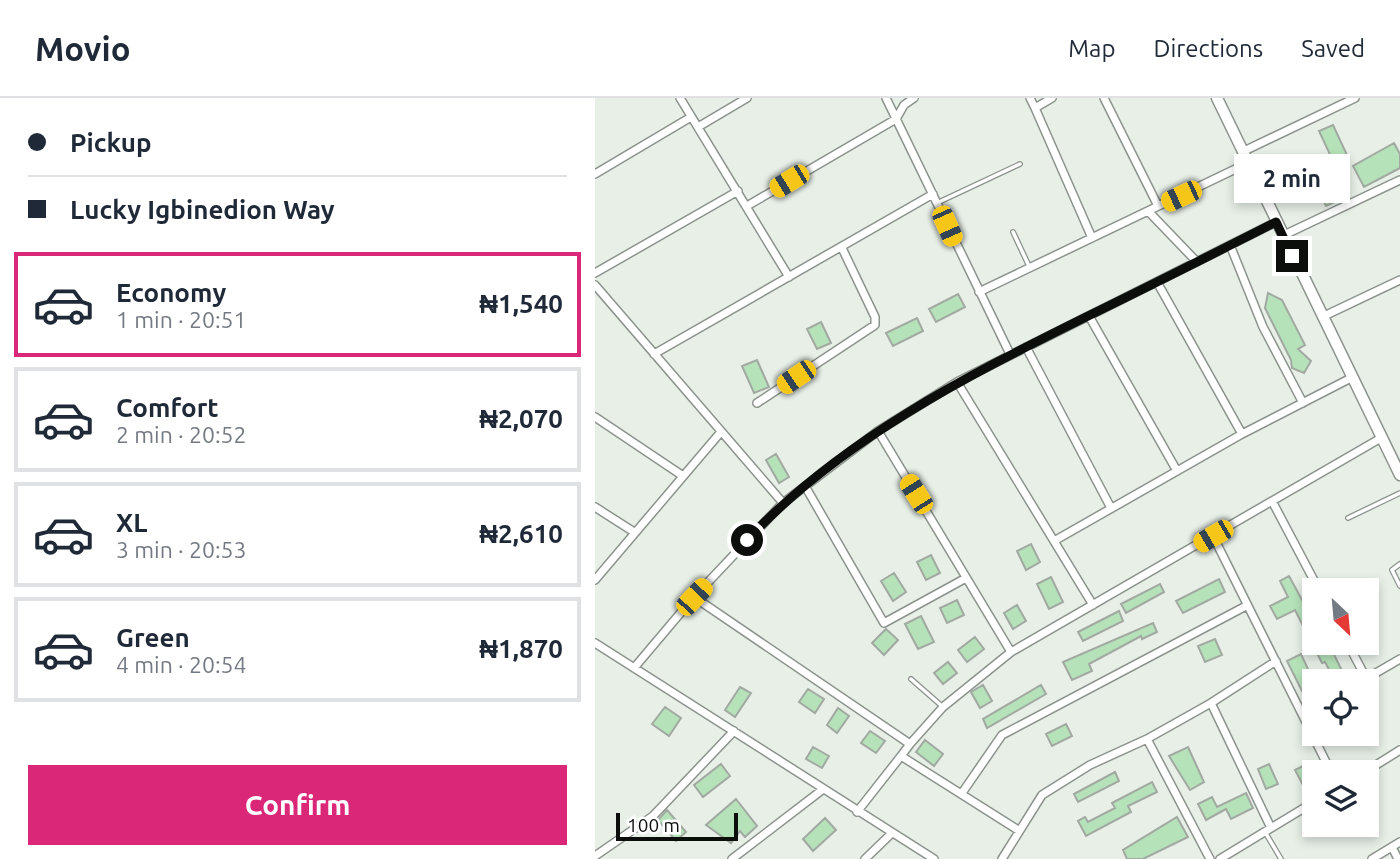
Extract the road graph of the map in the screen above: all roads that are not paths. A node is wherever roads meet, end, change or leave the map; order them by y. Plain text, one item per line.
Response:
1 (680, 98) edge
2 (747, 98) edge
3 (886, 98) edge
4 (914, 98) edge
5 (1030, 98) edge
6 (1052, 98) edge
7 (1104, 98) edge
8 (1217, 98) edge
9 (1355, 98) edge
10 (1035, 108) junction
11 (691, 117) junction
12 (896, 119) junction
13 (698, 127) junction
14 (1242, 152) junction
15 (1248, 163) junction
16 (1020, 164) dead end
17 (595, 174) edge
18 (1400, 180) edge
19 (738, 191) junction
20 (933, 194) junction
21 (937, 203) junction
22 (747, 206) junction
23 (1158, 206) junction
24 (1148, 211) junction
25 (1276, 222) junction
26 (1013, 232) dead end
27 (1282, 236) junction
28 (1093, 238) junction
29 (1230, 245) junction
30 (842, 248) junction
31 (1197, 262) junction
32 (1030, 268) junction
33 (595, 273) edge
34 (789, 277) junction
35 (1400, 280) edge
36 (1157, 282) junction
37 (595, 285) edge
38 (979, 292) junction
39 (1089, 316) junction
40 (1321, 317) junction
41 (1026, 347) junction
42 (654, 354) junction
43 (1010, 354) junction
44 (1351, 378) junction
45 (957, 382) junction
46 (757, 403) dead end
47 (1303, 403) junction
48 (595, 417) edge
49 (878, 432) junction
50 (720, 433) junction
51 (1242, 434) junction
52 (1381, 438) junction
53 (1177, 471) junction
54 (1400, 475) edge
55 (683, 476) junction
56 (805, 486) junction
57 (1400, 493) edge
58 (1272, 501) junction
59 (783, 503) junction
60 (595, 507) edge
61 (1111, 508) junction
62 (1348, 517) dead end
63 (634, 532) junction
64 (1213, 536) junction
65 (1054, 541) junction
66 (1400, 564) edge
67 (966, 578) junction
68 (1313, 578) edge
69 (595, 580) edge
70 (1400, 586) edge
71 (694, 597) junction
72 (1093, 605) junction
73 (1246, 606) junction
74 (595, 643) edge
75 (1011, 652) junction
76 (1400, 659) edge
77 (1276, 662) junction
78 (634, 668) junction
79 (1379, 671) edge
80 (911, 679) dead end
81 (1211, 703) junction
82 (943, 707) junction
83 (1302, 713) edge
84 (734, 732) junction
85 (1147, 739) junction
86 (910, 744) junction
87 (1400, 750) edge
88 (901, 756) junction
89 (1379, 763) edge
90 (822, 790) junction
91 (962, 793) junction
92 (1302, 809) edge
93 (857, 812) junction
94 (1018, 830) junction
95 (1268, 830) junction
96 (892, 833) junction
97 (1400, 842) edge
98 (1392, 847) junction
99 (595, 856) edge
100 (732, 859) edge
101 (865, 859) edge
102 (934, 859) edge
103 (1002, 859) edge
104 (1209, 859) edge
105 (1220, 859) edge
106 (1281, 859) edge
107 (1372, 859) edge
108 (1398, 859) edge

1 - 11 street
2 - 13 street
3 - 12 street
4 - 12 street
5 - 10 street
6 - 10 street
7 - 23 street
8 - 14 street
9 - 14 street
10 - 28 street
11 - 13 street
11 - 17 street
12 - 20 street
12 - 22 street
13 - 19 street
14 - 15 street
15 - 23 street
15 - 25 street
16 - 21 lane
18 - 27 street
19 - 22 street
19 - 33 street
20 - 21 street
20 - 30 street
21 - 38 street
22 - 34 street
23 - 24 street
24 - 28 street
24 - 31 street
25 - 27 street
25 - 29 street
26 - 32 lane
27 - 40 street
28 - 32 street
29 - 31 street
29 - 47 street
30 - 34 street
30 - 46 street
31 - 36 street
32 - 38 street
34 - 42 street
35 - 40 street
36 - 39 street
36 - 51 street
37 - 42 street
38 - 43 street
39 - 41 street
39 - 53 street
40 - 44 street
41 - 43 street
41 - 61 street
42 - 50 street
43 - 45 street
44 - 47 street
44 - 52 street
45 - 49 street
45 - 65 street
47 - 51 street
48 - 55 street
49 - 56 street
49 - 67 street
50 - 55 street
50 - 59 street
51 - 53 street
52 - 54 street
52 - 58 street
53 - 61 street
55 - 63 street
56 - 59 street
56 - 67 street
57 - 62 lane
58 - 64 street
58 - 68 street
59 - 71 street
60 - 63 street
61 - 65 street
63 - 69 street
64 - 72 street
64 - 73 street
65 - 72 street
66 - 70 lane
67 - 75 street
71 - 78 street
71 - 86 street
72 - 75 street
73 - 77 street
73 - 91 street
74 - 78 street
75 - 82 street
76 - 79 street
77 - 81 street
77 - 83 street
78 - 84 street
80 - 82 lane
81 - 85 street
81 - 95 street
82 - 86 street
84 - 90 street
84 - 99 street
85 - 94 street
85 - 104 street
86 - 88 street
87 - 89 street
88 - 91 street
88 - 93 street
90 - 93 street
90 - 100 street
91 - 94 street
92 - 95 street
93 - 96 street
94 - 103 street
95 - 105 street
95 - 106 lane
96 - 101 street
96 - 102 street
97 - 98 street
98 - 107 street
98 - 108 street

